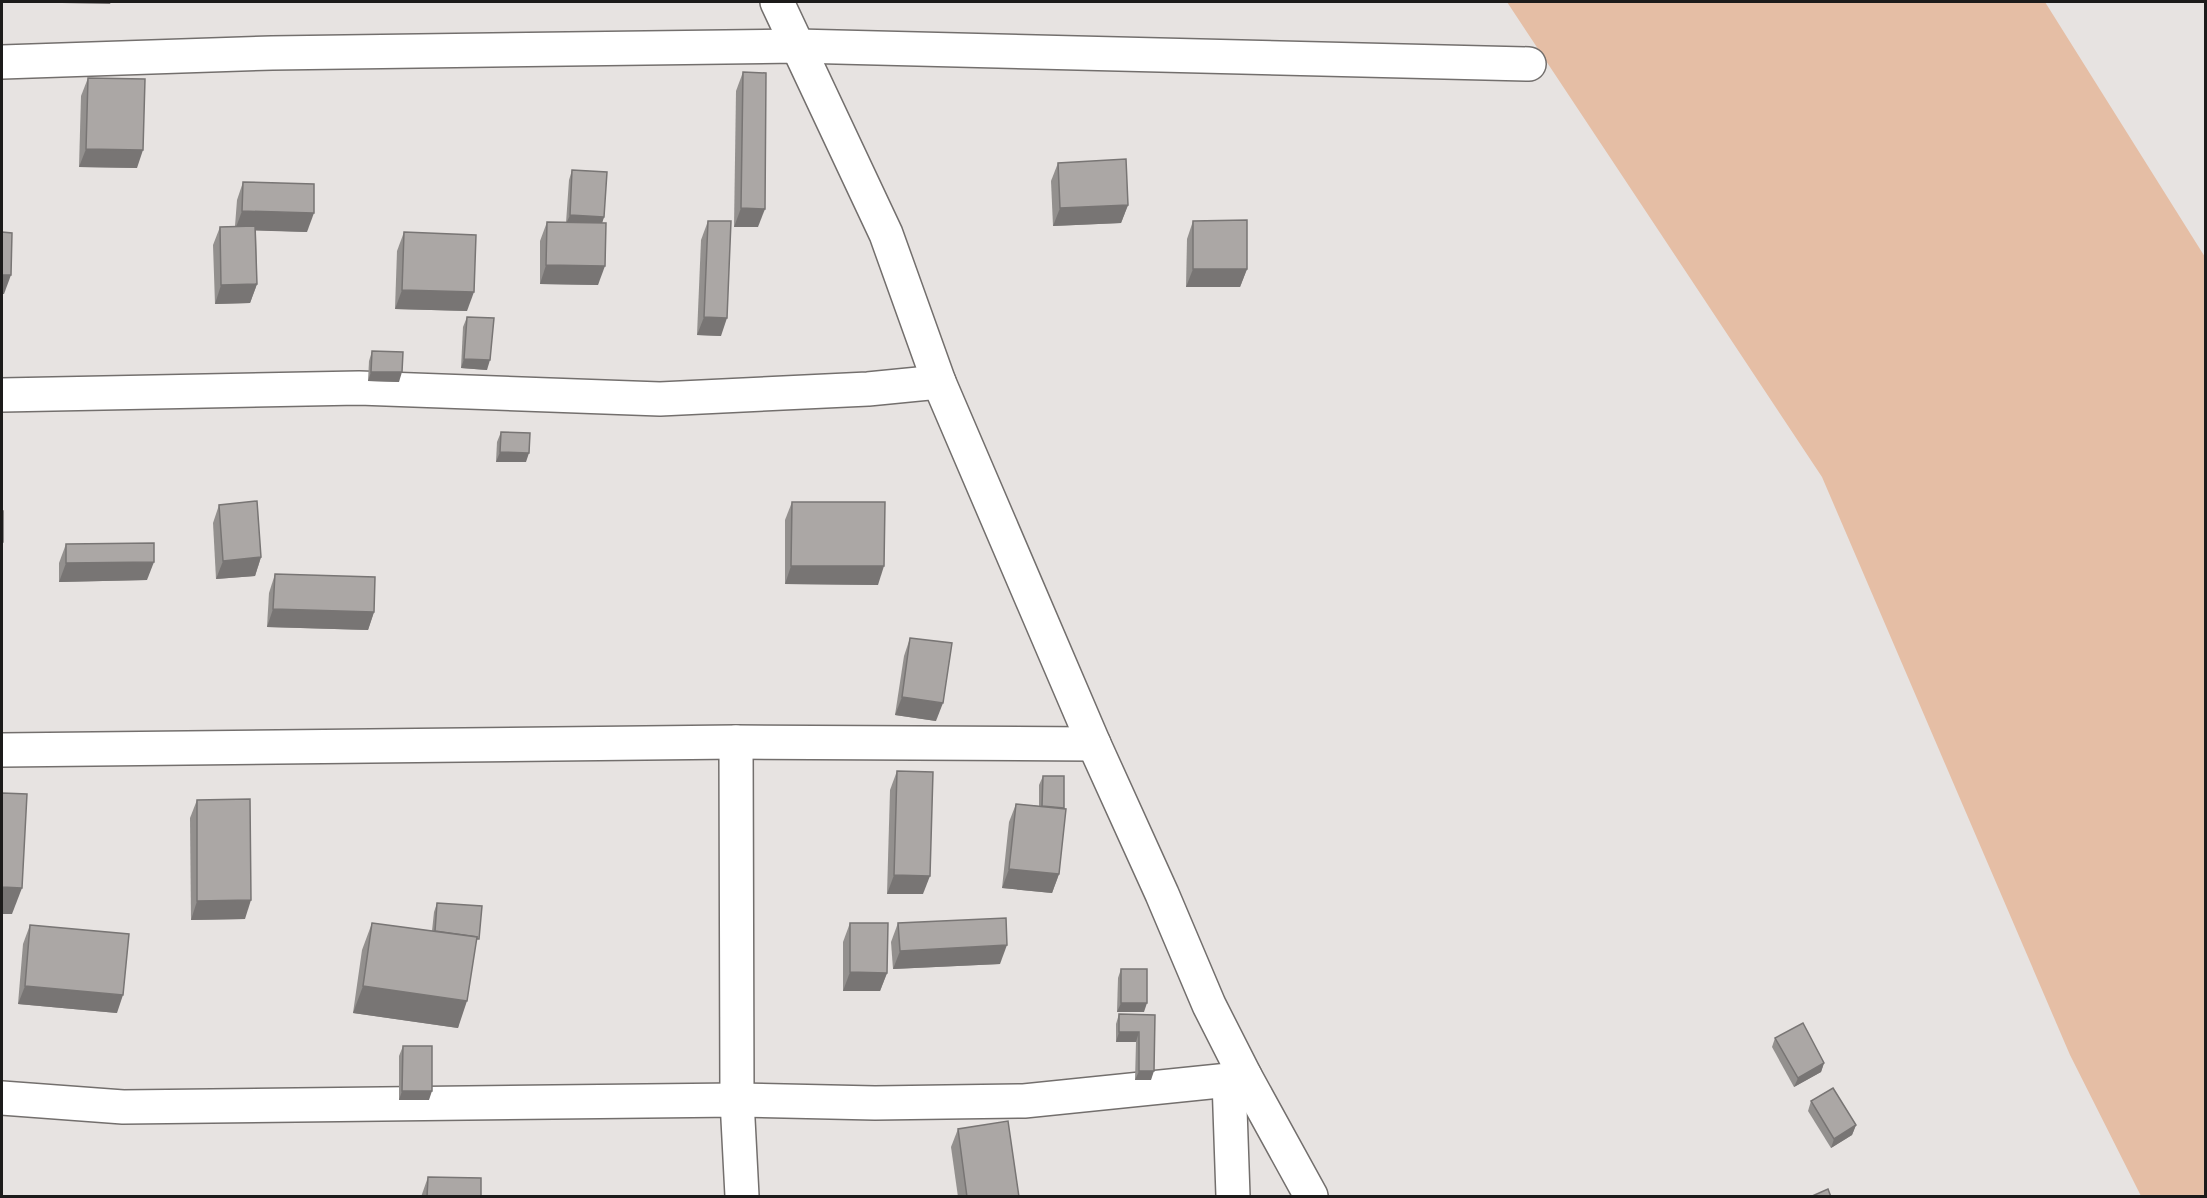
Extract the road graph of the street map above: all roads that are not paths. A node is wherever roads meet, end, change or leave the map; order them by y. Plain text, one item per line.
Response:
1 (777, 2) edge
2 (797, 46) junction
3 (2, 62) edge
4 (1529, 64) dead end
5 (939, 382) junction
6 (2, 395) edge
7 (736, 742) junction
8 (1094, 744) junction
9 (2, 750) edge
10 (1237, 1078) junction
11 (2, 1098) edge
12 (737, 1100) junction
13 (742, 1197) edge
14 (1233, 1197) edge
15 (1311, 1197) edge

1 - 2 street
2 - 3 street
2 - 4 street
2 - 5 street
5 - 6 street
5 - 8 street
7 - 8 street
7 - 9 street
7 - 12 street
8 - 10 street
10 - 12 street
10 - 14 street
10 - 15 street
11 - 12 street
12 - 13 street

